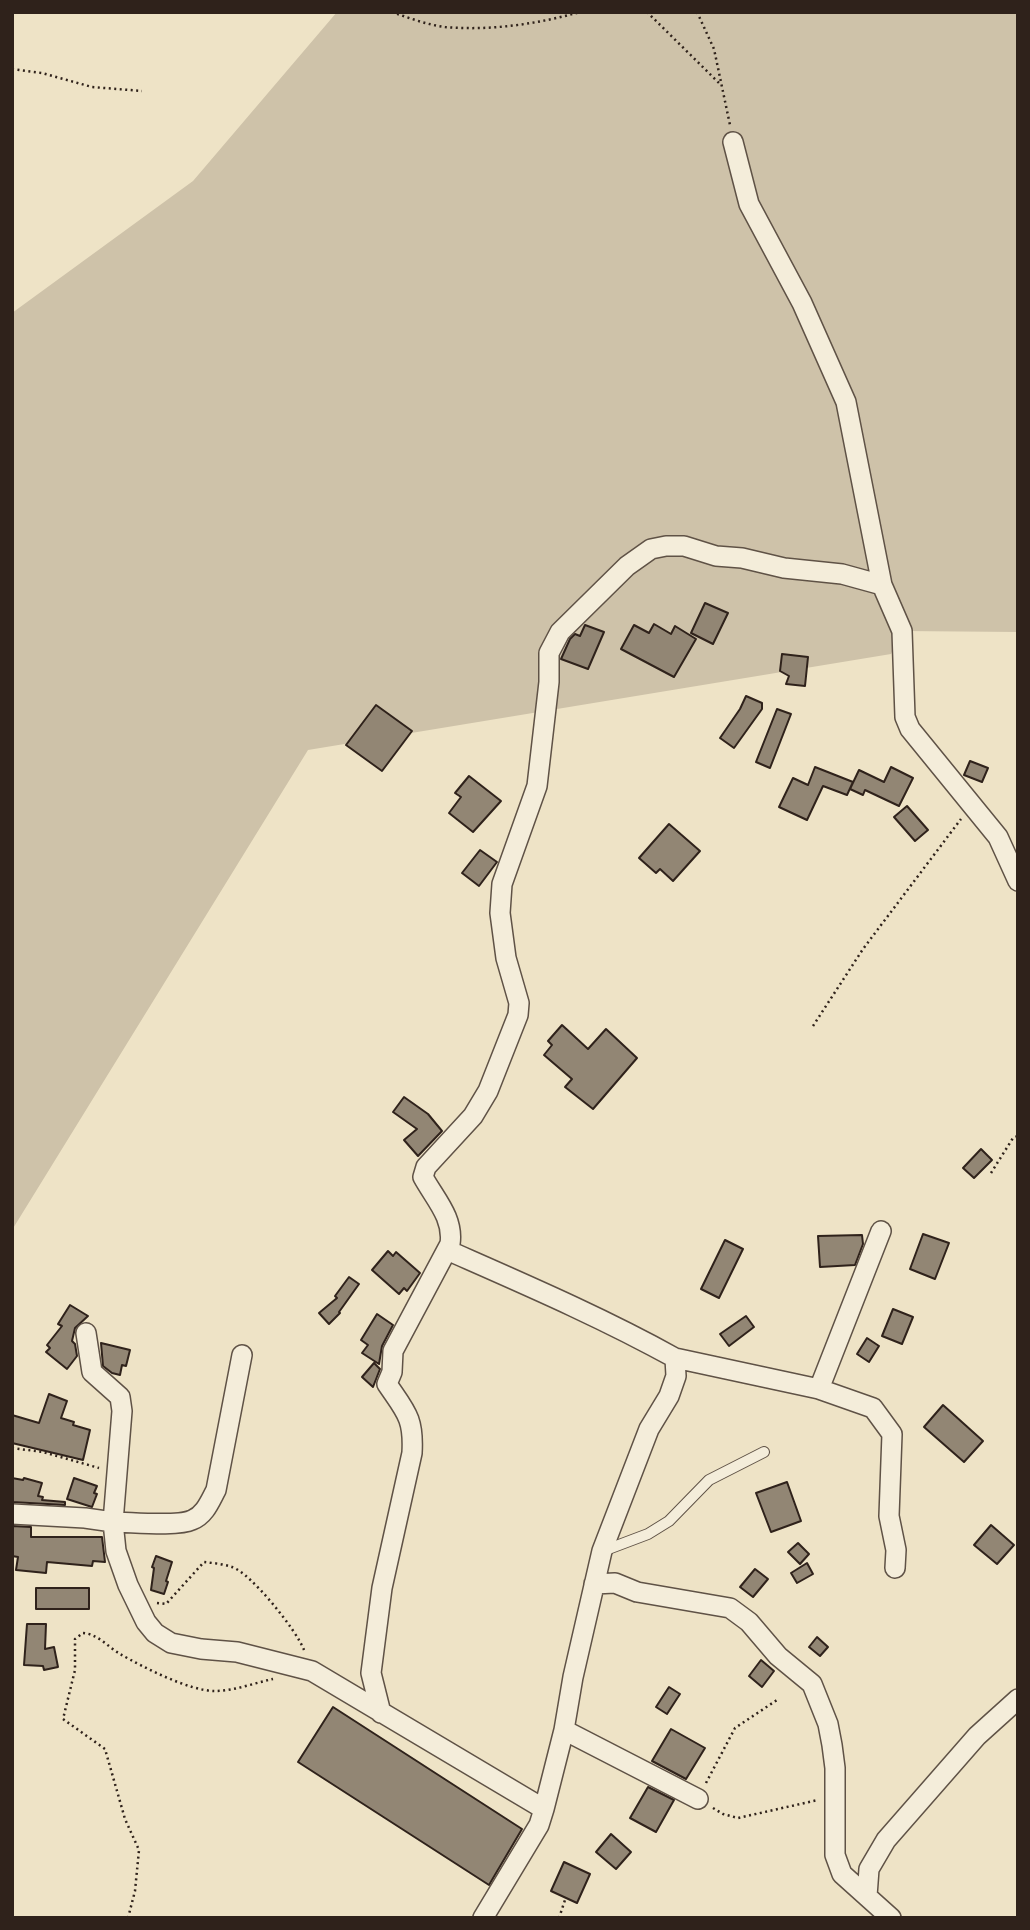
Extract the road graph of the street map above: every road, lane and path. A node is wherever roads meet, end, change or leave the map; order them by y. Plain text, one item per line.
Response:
1 (392, 12) edge
2 (580, 12) edge
3 (648, 12) edge
4 (697, 12) edge
5 (12, 69) edge
6 (722, 85) junction
7 (142, 91) dead end
8 (733, 142) joint
9 (882, 585) junction
10 (972, 805) junction
11 (1018, 881) edge
12 (813, 1026) dead end
13 (1018, 1136) edge
14 (991, 1173) dead end
15 (881, 1230) dead end
16 (447, 1250) junction
17 (86, 1334) dead end
18 (242, 1355) dead end
19 (675, 1358) junction
20 (819, 1389) junction
21 (12, 1448) edge
22 (764, 1452) dead end
23 (116, 1473) junction
24 (12, 1514) edge
25 (113, 1521) junction
26 (603, 1551) junction
27 (895, 1568) dead end
28 (594, 1584) junction
29 (150, 1603) dead end
30 (312, 1671) junction
31 (275, 1679) dead end
32 (1018, 1699) edge
33 (777, 1700) dead end
34 (381, 1713) junction
35 (564, 1730) junction
36 (834, 1796) junction
37 (706, 1803) junction
38 (544, 1809) junction
39 (867, 1896) junction
40 (565, 1900) dead end
41 (128, 1918) edge
42 (483, 1918) edge
43 (559, 1918) edge
44 (891, 1918) edge

1 - 2 path
3 - 6 path
4 - 6 path
5 - 7 path
6 - 8 path
8 - 9 street
9 - 10 street
9 - 16 street
10 - 11 street
10 - 12 path
13 - 14 path
15 - 20 street
16 - 19 street
16 - 34 street
17 - 23 street
18 - 25 street
19 - 20 street
19 - 26 street
20 - 27 street
21 - 23 path
22 - 26 lane
23 - 25 street
24 - 25 street
25 - 30 street
26 - 28 street
28 - 35 street
28 - 36 street
29 - 30 path
30 - 34 street
31 - 41 path
32 - 39 street
33 - 37 path
34 - 38 street
35 - 37 street
35 - 38 street
36 - 37 path
36 - 39 street
38 - 42 street
39 - 44 street
40 - 43 path

